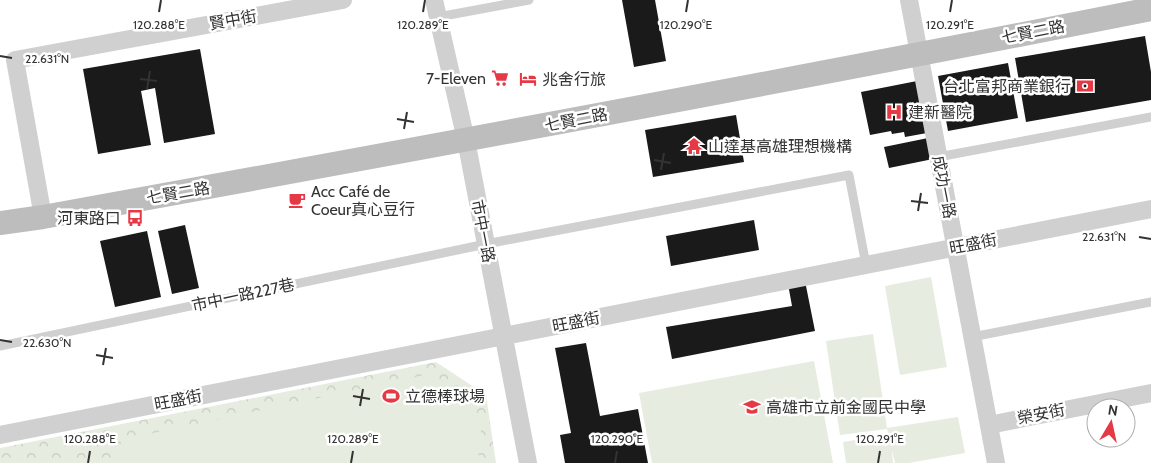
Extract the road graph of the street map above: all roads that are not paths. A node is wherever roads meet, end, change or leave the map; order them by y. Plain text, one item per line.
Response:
1 (343, 0) edge
2 (529, 0) edge
3 (908, 0) edge
4 (436, 8) edge
5 (1151, 9) edge
6 (919, 55) junction
7 (1151, 116) edge
8 (466, 140) junction
9 (938, 157) junction
10 (1151, 209) edge
11 (43, 217) junction
12 (0, 223) edge
13 (486, 244) junction
14 (955, 247) junction
15 (866, 265) junction
16 (1151, 302) edge
17 (504, 336) junction
18 (972, 337) junction
19 (0, 346) edge
20 (1151, 393) edge
21 (989, 424) junction
22 (0, 435) edge
23 (528, 463) edge
24 (996, 463) edge

1 - 11 street, 賢中街
2 - 4 lane
3 - 6 street, 成功一路
4 - 8 street, 市中一路
5 - 6 street, 七賢二路
6 - 8 street, 七賢二路
6 - 9 street, 成功一路
7 - 9 lane
8 - 11 street, 七賢二路
8 - 13 street, 市中一路
9 - 14 street, 成功一路
10 - 14 street, 旺盛街
11 - 12 street, 七賢二路
13 - 15 lane, 市中一路227巷
13 - 17 street, 市中一路
13 - 19 lane, 市中一路227巷
14 - 15 street, 旺盛街
14 - 18 street, 成功一路
15 - 17 street, 旺盛街
16 - 18 lane
17 - 22 street, 旺盛街
17 - 23 street, 市中一路
18 - 21 street, 成功一路
20 - 21 street, 榮安街
21 - 24 street, 成功一路

